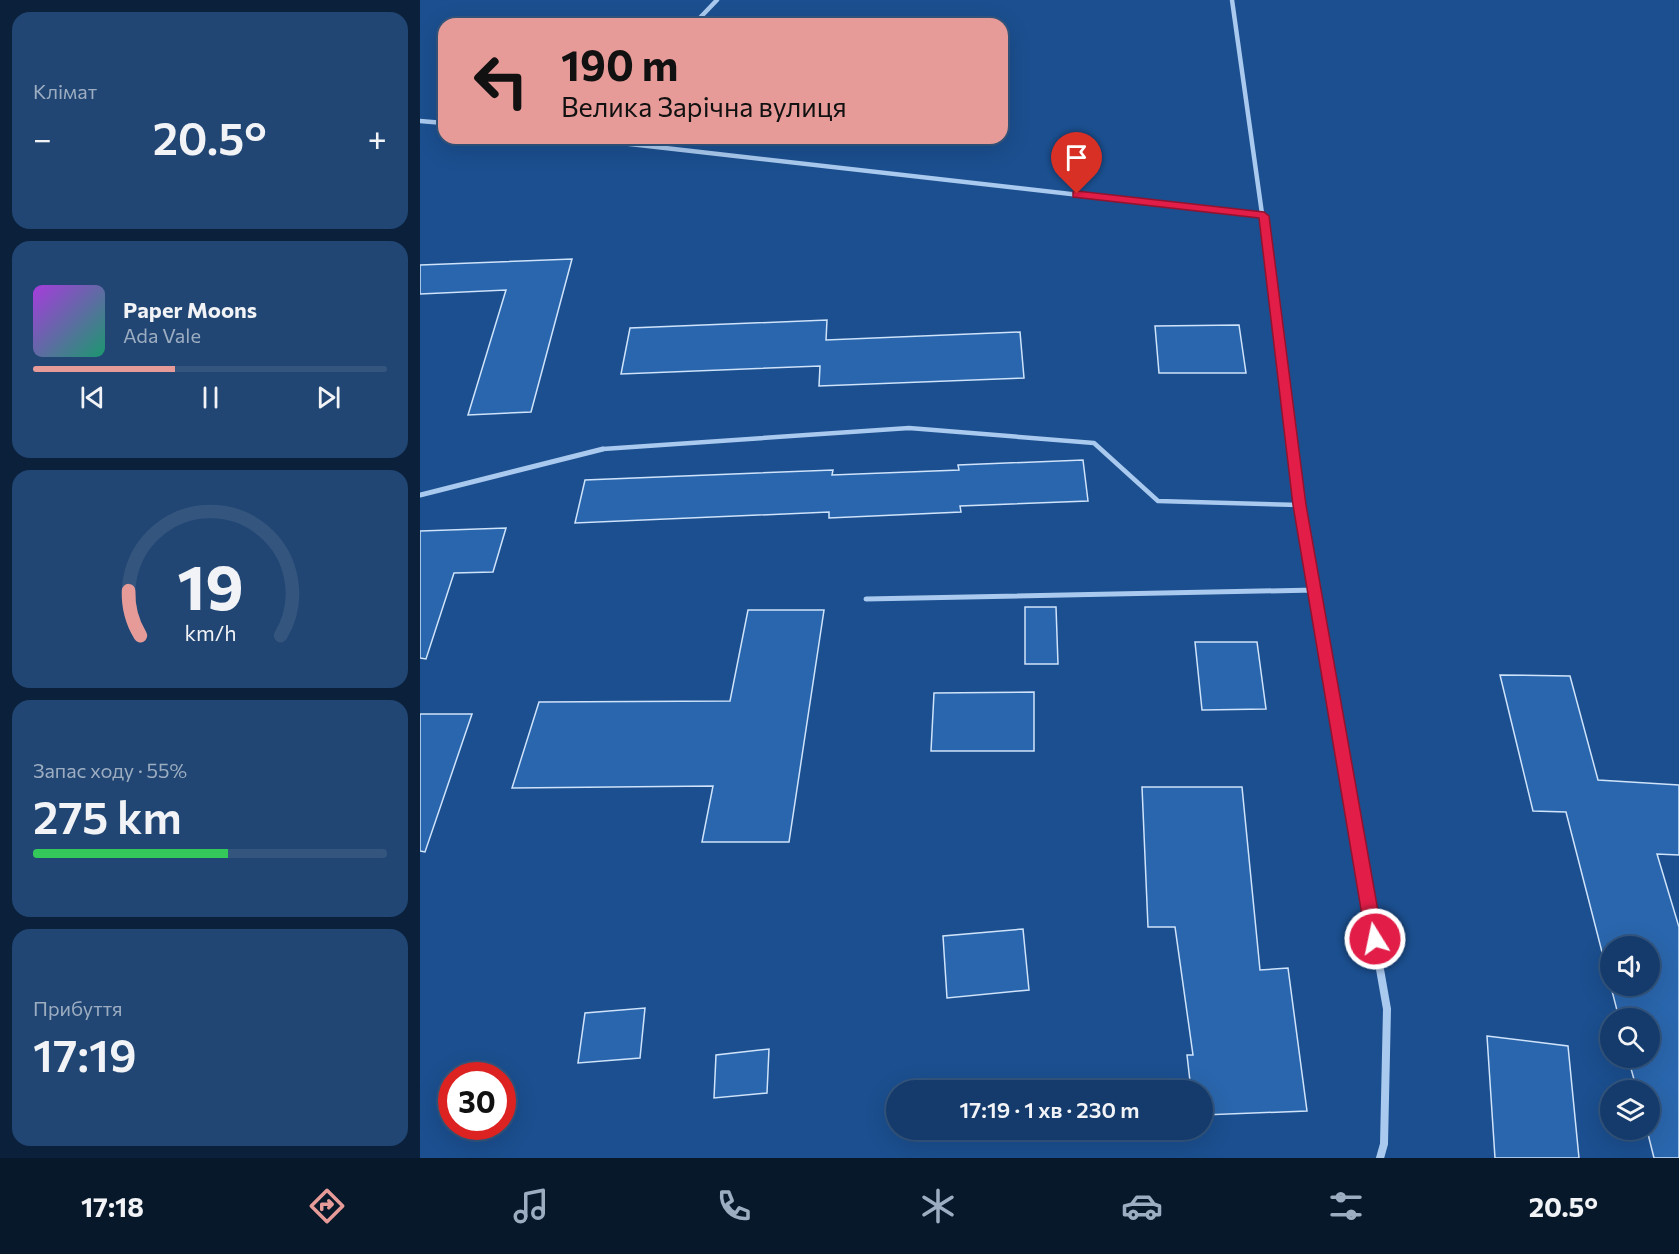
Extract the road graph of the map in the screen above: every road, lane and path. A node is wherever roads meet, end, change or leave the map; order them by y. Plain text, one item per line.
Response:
1 (717, 0) edge
2 (1232, 0) edge
3 (700, 18) edge
4 (420, 121) edge
5 (438, 122) edge
6 (638, 144) edge
7 (1264, 216) junction
8 (603, 449) joint
9 (420, 495) edge
10 (1299, 505) junction
11 (1314, 590) junction
12 (866, 599) dead end
13 (1380, 1158) edge

1 - 3 street
2 - 7 street
4 - 5 street
6 - 7 street
7 - 10 street
8 - 9 street
8 - 10 lane
10 - 11 street
11 - 12 street
11 - 13 street

